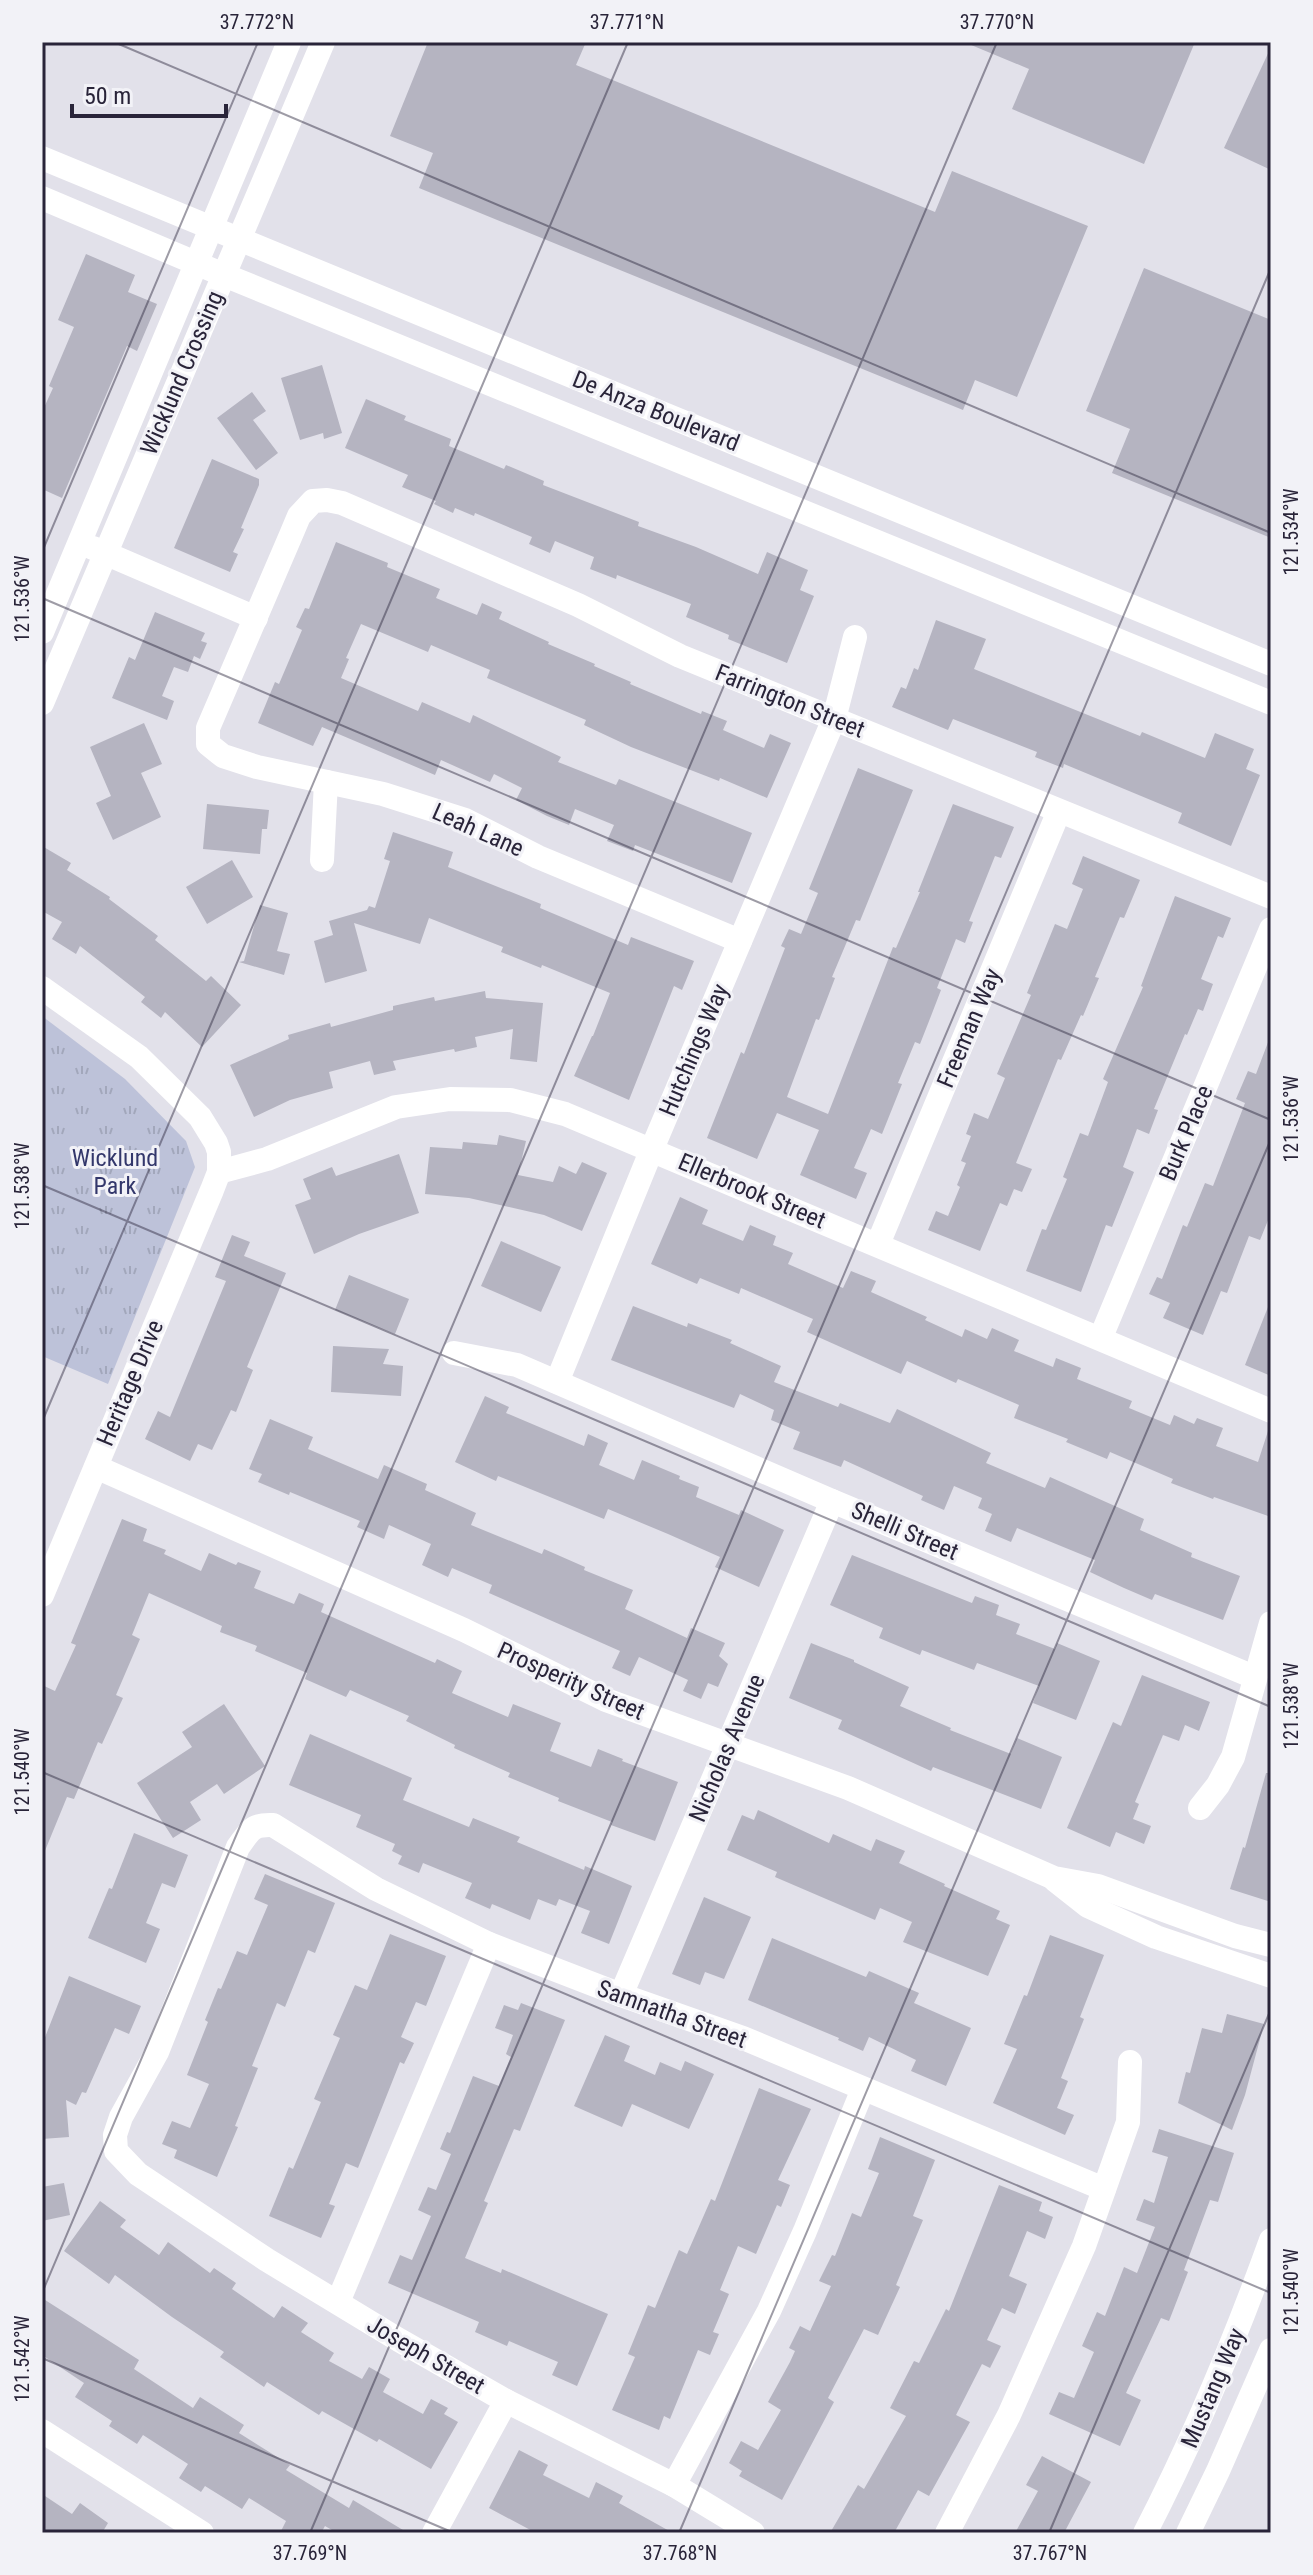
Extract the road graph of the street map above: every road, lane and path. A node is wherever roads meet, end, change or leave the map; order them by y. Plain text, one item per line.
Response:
1 (289, 42) edge
2 (323, 42) edge
3 (42, 158) edge
4 (42, 198) edge
5 (210, 227) junction
6 (240, 240) junction
7 (196, 263) junction
8 (224, 275) junction
9 (80, 543) junction
10 (106, 553) junction
11 (256, 618) junction
12 (42, 632) edge
13 (855, 637) dead end
14 (1271, 664) edge
15 (42, 703) edge
16 (1271, 703) edge
17 (834, 719) junction
18 (326, 782) junction
19 (1059, 811) junction
20 (322, 860) dead end
21 (1271, 897) edge
22 (1271, 929) edge
23 (740, 941) junction
24 (42, 988) edge
25 (652, 1149) junction
26 (219, 1172) junction
27 (878, 1244) junction
28 (1101, 1337) junction
29 (454, 1353) dead end
30 (557, 1382) junction
31 (1271, 1411) edge
32 (96, 1467) junction
33 (832, 1501) junction
34 (42, 1595) edge
35 (1271, 1623) edge
36 (1254, 1677) junction
37 (728, 1745) junction
38 (1200, 1808) dead end
39 (1054, 1878) junction
40 (489, 1944) junction
41 (1271, 1945) edge
42 (1271, 1976) edge
43 (621, 1995) junction
44 (1130, 2062) dead end
45 (863, 2089) junction
46 (116, 2151) joint
47 (1104, 2189) junction
48 (1271, 2240) edge
49 (338, 2302) junction
50 (1271, 2350) edge
51 (506, 2401) junction
52 (42, 2431) edge
53 (674, 2485) junction
54 (202, 2533) edge
55 (434, 2533) edge
56 (753, 2533) edge
57 (947, 2533) edge
58 (1145, 2533) edge
59 (1188, 2533) edge

1 - 5 street, Wicklund Crossing
2 - 6 street, Wicklund Crossing
3 - 5 street, De Anza Boulevard
4 - 7 street, De Anza Boulevard
5 - 6 street, De Anza Boulevard
5 - 7 street, Wicklund Crossing
6 - 8 street, Wicklund Crossing
6 - 14 street, De Anza Boulevard
7 - 8 street, De Anza Boulevard
7 - 9 street, Wicklund Crossing
8 - 10 street, Wicklund Crossing
8 - 16 street, De Anza Boulevard
9 - 10 street
9 - 12 street, Wicklund Crossing
10 - 11 street
10 - 15 street, Wicklund Crossing
11 - 17 street, Farrington Street
11 - 18 street, Leah Lane
13 - 17 street, Hutchings Way
17 - 19 street, Farrington Street
17 - 23 street, Hutchings Way
18 - 20 street
18 - 23 street, Leah Lane
19 - 21 street, Farrington Street
19 - 27 street, Freeman Way
22 - 28 street, Burk Place
23 - 25 street, Hutchings Way
24 - 26 street
25 - 26 street, Ellerbrook Street
25 - 27 street, Ellerbrook Street
25 - 30 street, Hutchings Way
26 - 32 street, Heritage Drive
27 - 28 street, Ellerbrook Street
28 - 31 street, Ellerbrook Street
29 - 30 street, Shelli Street
30 - 33 street, Shelli Street
32 - 34 street, Heritage Drive
32 - 37 street, Prosperity Street
33 - 36 street, Shelli Street
33 - 37 street, Nicholas Avenue
35 - 36 street
36 - 38 street
37 - 39 street, Prosperity Street
37 - 43 street, Nicholas Avenue
39 - 41 street, Prosperity Street
39 - 42 street, Prosperity Street
40 - 43 street, Samnatha Street
40 - 46 street, Samnatha Street
40 - 49 street
43 - 45 street, Samnatha Street
44 - 47 street
45 - 47 street, Samnatha Street
45 - 53 street
46 - 49 street, Joseph Street
47 - 57 street
48 - 58 street, Mustang Way
49 - 51 street, Joseph Street
50 - 59 street, Mustang Way
51 - 53 street, Joseph Street
51 - 55 street
52 - 54 street
53 - 56 street, Joseph Street

